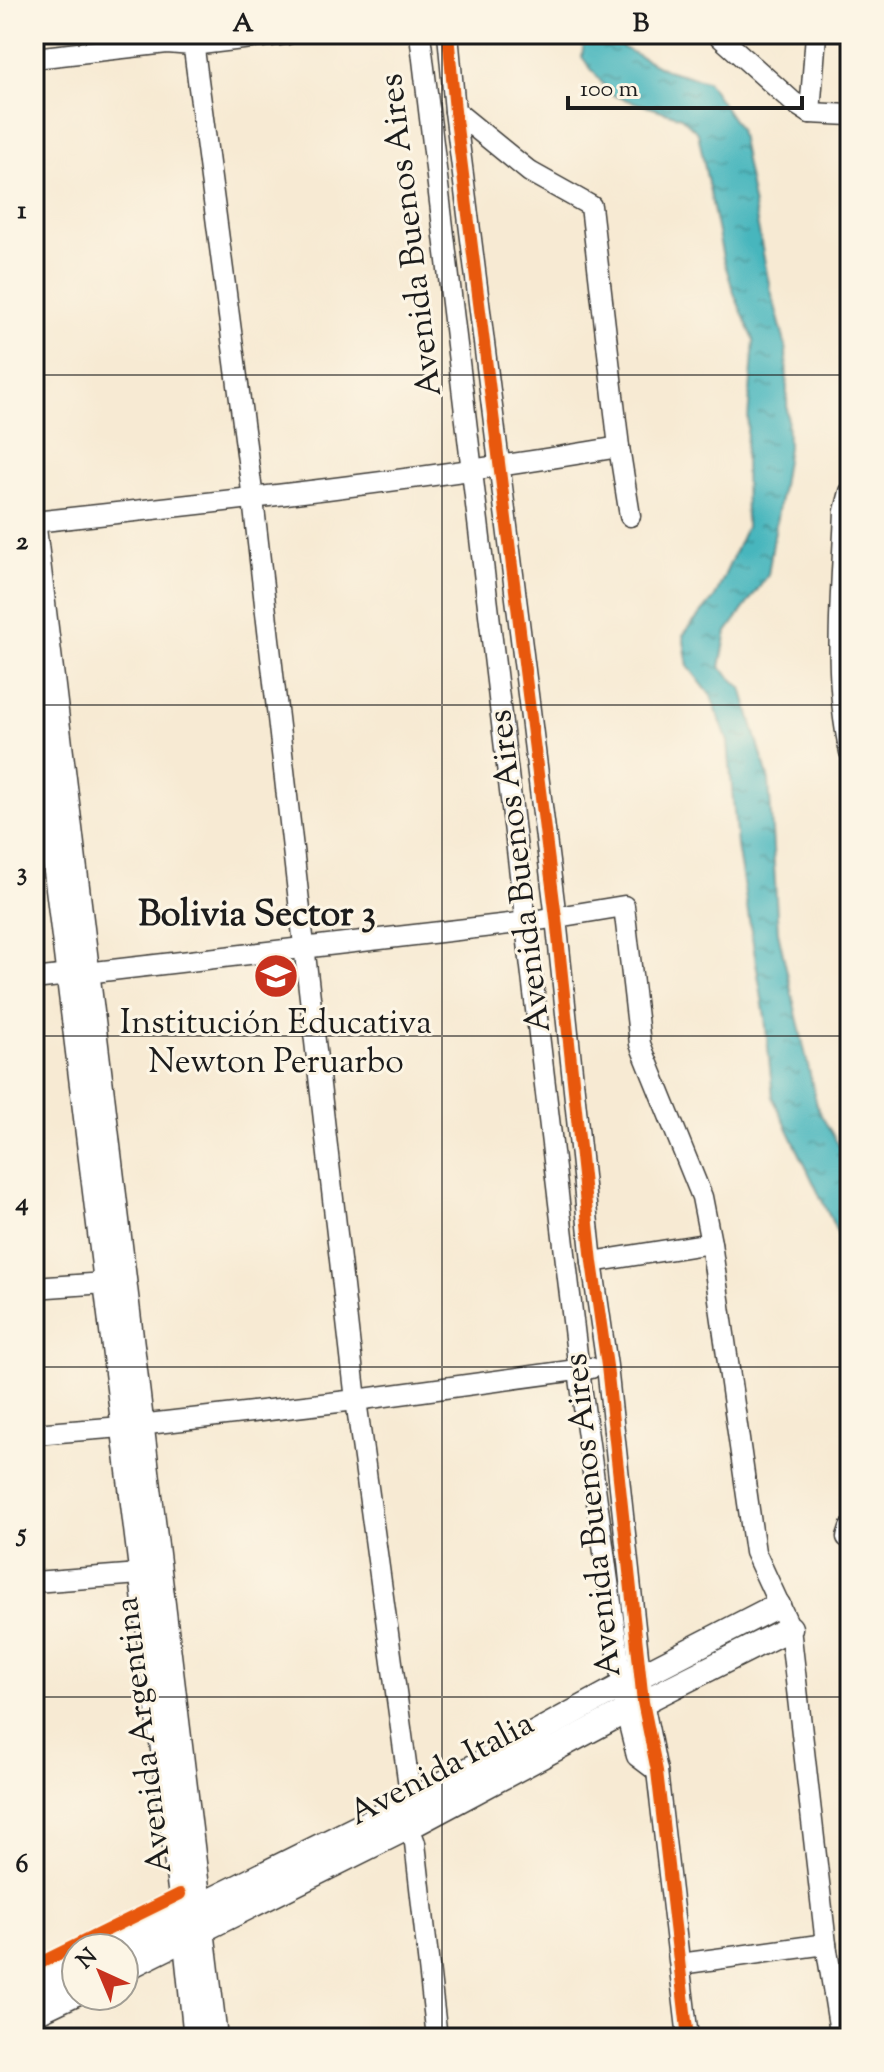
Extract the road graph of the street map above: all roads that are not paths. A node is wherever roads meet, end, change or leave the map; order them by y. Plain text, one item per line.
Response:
1 (287, 34) edge
2 (420, 34) edge
3 (448, 34) edge
4 (717, 34) edge
5 (816, 34) edge
6 (192, 40) edge
7 (34, 58) edge
8 (455, 111) junction
9 (810, 113) junction
10 (850, 115) edge
11 (619, 447) junction
12 (501, 467) junction
13 (472, 471) junction
14 (850, 492) edge
15 (253, 499) junction
16 (630, 516) dead end
17 (34, 525) edge
18 (34, 691) edge
19 (850, 752) edge
20 (556, 918) junction
21 (527, 922) junction
22 (303, 948) junction
23 (77, 973) junction
24 (34, 979) edge
25 (711, 1243) junction
26 (592, 1262) junction
27 (105, 1283) junction
28 (34, 1288) edge
29 (607, 1366) junction
30 (579, 1371) junction
31 (356, 1400) junction
32 (132, 1426) junction
33 (34, 1434) edge
34 (140, 1574) junction
35 (34, 1582) edge
36 (778, 1605) junction
37 (790, 1628) junction
38 (632, 1681) junction
39 (634, 1707) junction
40 (411, 1801) junction
41 (409, 1827) junction
42 (192, 1909) junction
43 (194, 1934) junction
44 (140, 1935) edge
45 (826, 1944) junction
46 (34, 1952) edge
47 (140, 1961) edge
48 (680, 1964) junction
49 (60, 1975) edge
50 (37, 1987) edge
51 (60, 2001) edge
52 (34, 2013) edge
53 (196, 2038) edge
54 (215, 2038) edge
55 (437, 2038) edge
56 (688, 2038) edge
57 (841, 2038) edge

1 - 6 street
2 - 13 street, Avenida Buenos Aires
3 - 8 street, Avenida Buenos Aires
4 - 9 street
5 - 9 street
6 - 7 street
6 - 15 street
8 - 11 street
8 - 12 street, Avenida Buenos Aires
9 - 10 street
11 - 12 street
11 - 16 street
12 - 13 street
12 - 20 street, Avenida Buenos Aires
13 - 15 street
13 - 21 street, Avenida Buenos Aires
14 - 19 street
15 - 17 street
15 - 22 street
17 - 23 main road
18 - 23 main road
20 - 21 street
20 - 25 street
20 - 26 street, Avenida Buenos Aires
21 - 22 street
21 - 30 street, Avenida Buenos Aires
22 - 23 street
22 - 31 street
23 - 24 street
23 - 27 main road
23 - 32 main road
25 - 26 street
25 - 36 street
26 - 29 street, Avenida Buenos Aires
27 - 28 street
27 - 32 main road
29 - 30 street
29 - 38 street, Avenida Buenos Aires
30 - 31 street
30 - 38 street, Avenida Buenos Aires
31 - 32 street
31 - 40 street
32 - 33 street
32 - 34 main road, Avenida Argentina
32 - 42 main road, Avenida Argentina
34 - 35 street
34 - 42 main road, Avenida Argentina
36 - 37 street
36 - 38 main road, Avenida Italia
37 - 39 main road, Avenida Italia
37 - 45 street
38 - 39 street, Avenida Buenos Aires
38 - 40 main road, Avenida Italia
39 - 41 main road, Avenida Italia
39 - 48 street, Avenida Buenos Aires
40 - 42 main road, Avenida Italia
41 - 43 main road, Avenida Italia
41 - 55 street
42 - 43 main road, Avenida Argentina
42 - 44 main road, Avenida Italia
43 - 47 main road, Avenida Italia
43 - 53 main road, Avenida Argentina
43 - 54 main road, Avenida Argentina
45 - 48 street
45 - 57 street
46 - 50 street
48 - 56 street, Avenida Buenos Aires
49 - 50 main road
51 - 52 main road

